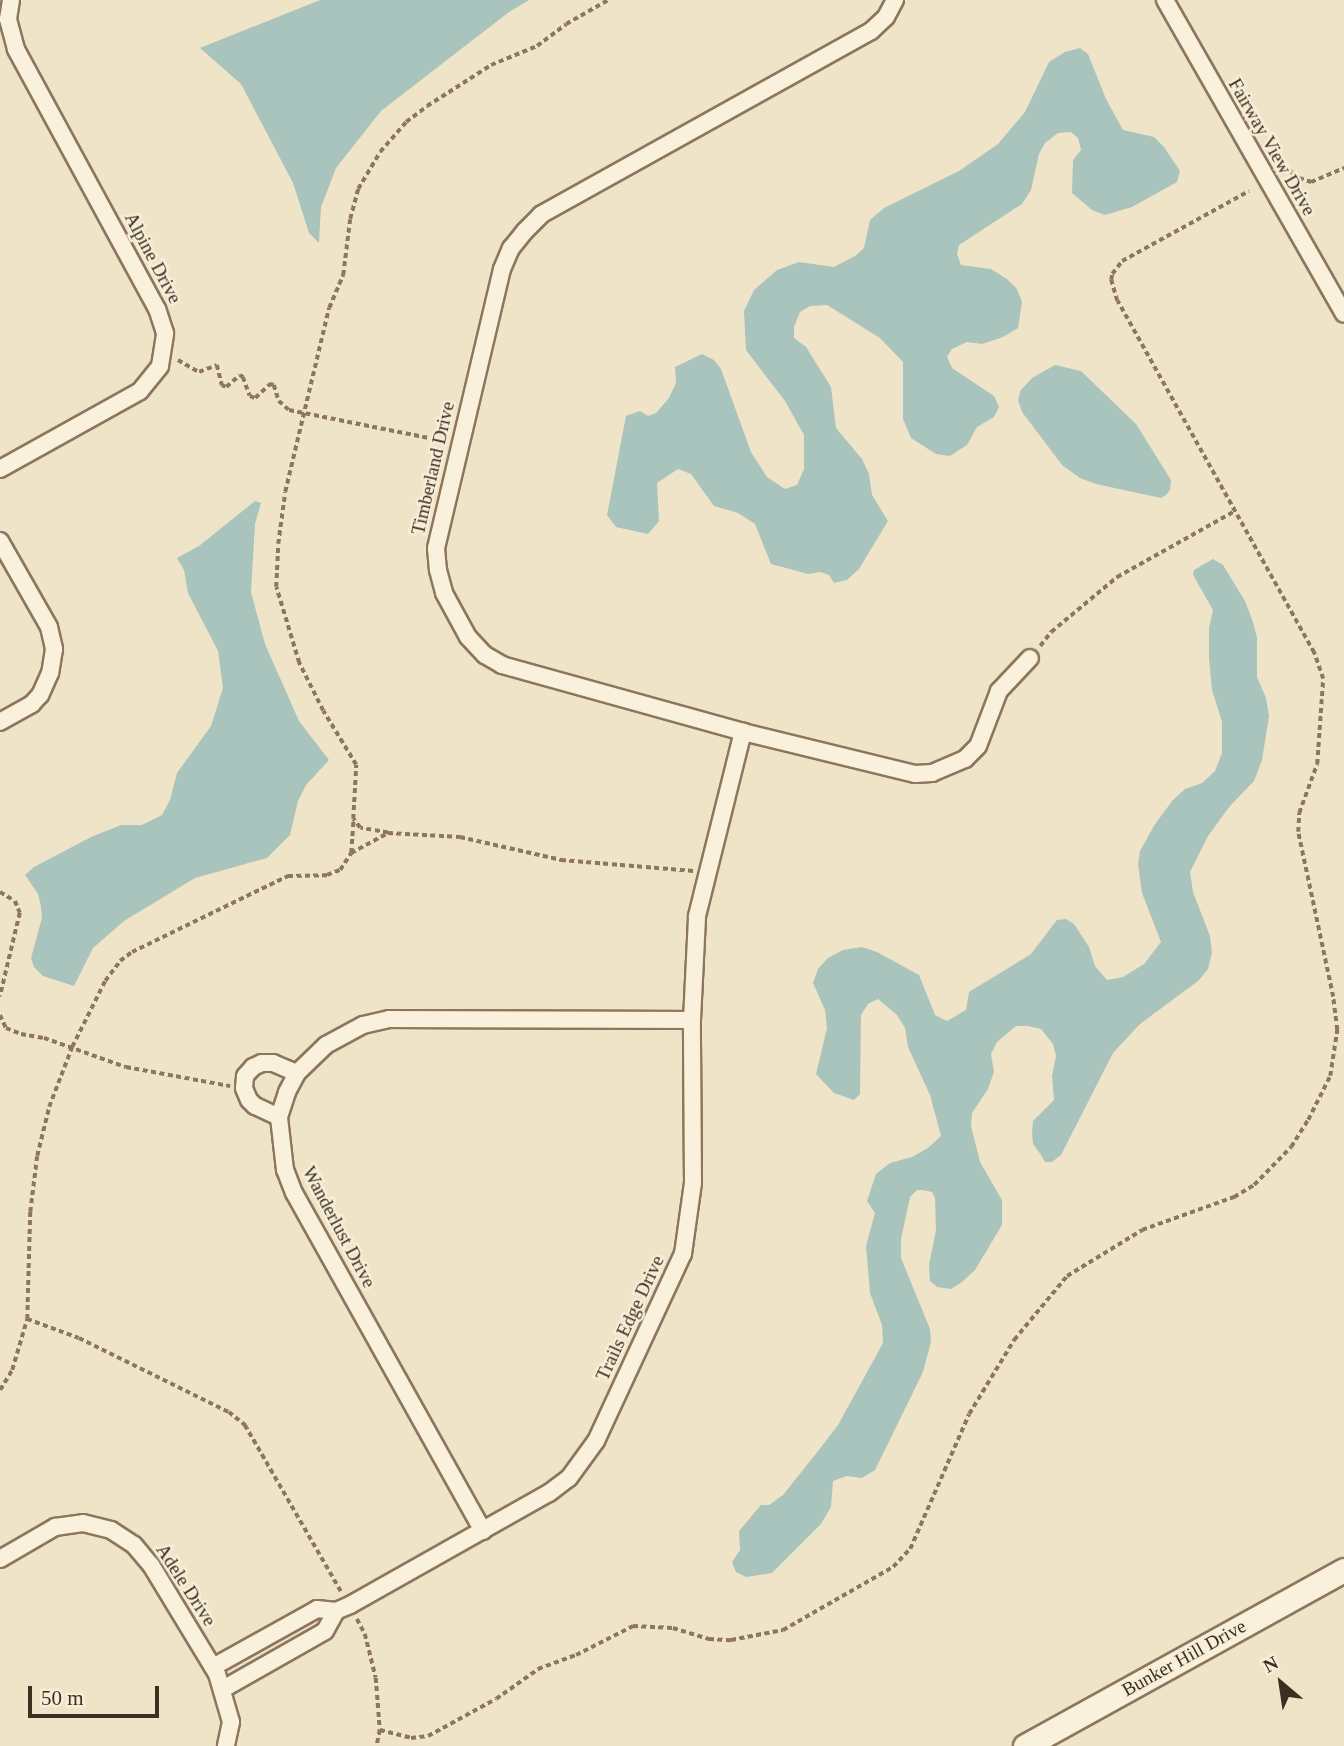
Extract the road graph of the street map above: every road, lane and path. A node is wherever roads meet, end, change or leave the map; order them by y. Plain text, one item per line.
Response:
1 (11, 0) edge
2 (608, 0) edge
3 (895, 0) edge
4 (1165, 0) edge
5 (1344, 168) edge
6 (1266, 180) junction
7 (1249, 191) dead end
8 (1344, 314) edge
9 (164, 353) junction
10 (304, 415) junction
11 (460, 444) junction
12 (0, 469) edge
13 (1236, 511) junction
14 (0, 541) edge
15 (1030, 658) joint
16 (0, 722) edge
17 (743, 732) junction
18 (353, 819) junction
19 (388, 833) junction
20 (351, 853) junction
21 (708, 872) junction
22 (0, 892) edge
23 (0, 997) edge
24 (0, 1015) edge
25 (692, 1020) junction
26 (72, 1047) junction
27 (297, 1073) junction
28 (244, 1088) junction
29 (279, 1117) junction
30 (27, 1319) junction
31 (0, 1390) edge
32 (483, 1531) junction
33 (0, 1559) edge
34 (1344, 1570) edge
35 (343, 1608) junction
36 (213, 1667) junction
37 (223, 1689) junction
38 (380, 1730) junction
39 (226, 1746) edge
40 (377, 1746) edge
41 (1025, 1746) edge

1 - 9 street, Alpine Drive
2 - 10 path
3 - 11 street, Timberland Drive
4 - 6 street, Fairway View Drive
5 - 6 path
6 - 8 street, Fairway View Drive
7 - 13 path
9 - 10 path
9 - 12 street
10 - 11 path
10 - 18 path
11 - 17 street, Timberland Drive
13 - 15 path
13 - 38 path
14 - 16 street
15 - 17 street, Timberland Drive
17 - 21 street, Trails Edge Drive
18 - 19 path
18 - 20 path
19 - 20 path
19 - 21 path
20 - 26 path
21 - 25 street, Trails Edge Drive
22 - 23 path
24 - 26 path
25 - 27 street, Wanderlust Drive
25 - 32 street, Trails Edge Drive
26 - 28 path
26 - 30 path
27 - 28 street
27 - 29 street, Wanderlust Drive
28 - 29 street
29 - 32 street, Wanderlust Drive
30 - 31 path
30 - 35 path
32 - 35 street, Trails Edge Drive
33 - 36 street, Adele Drive
34 - 41 street, Bunker Hill Drive
35 - 36 street, Trails Edge Drive
35 - 37 street, Trails Edge Drive
35 - 38 path
36 - 37 street, Adele Drive
37 - 39 street, Adele Drive
38 - 40 path

